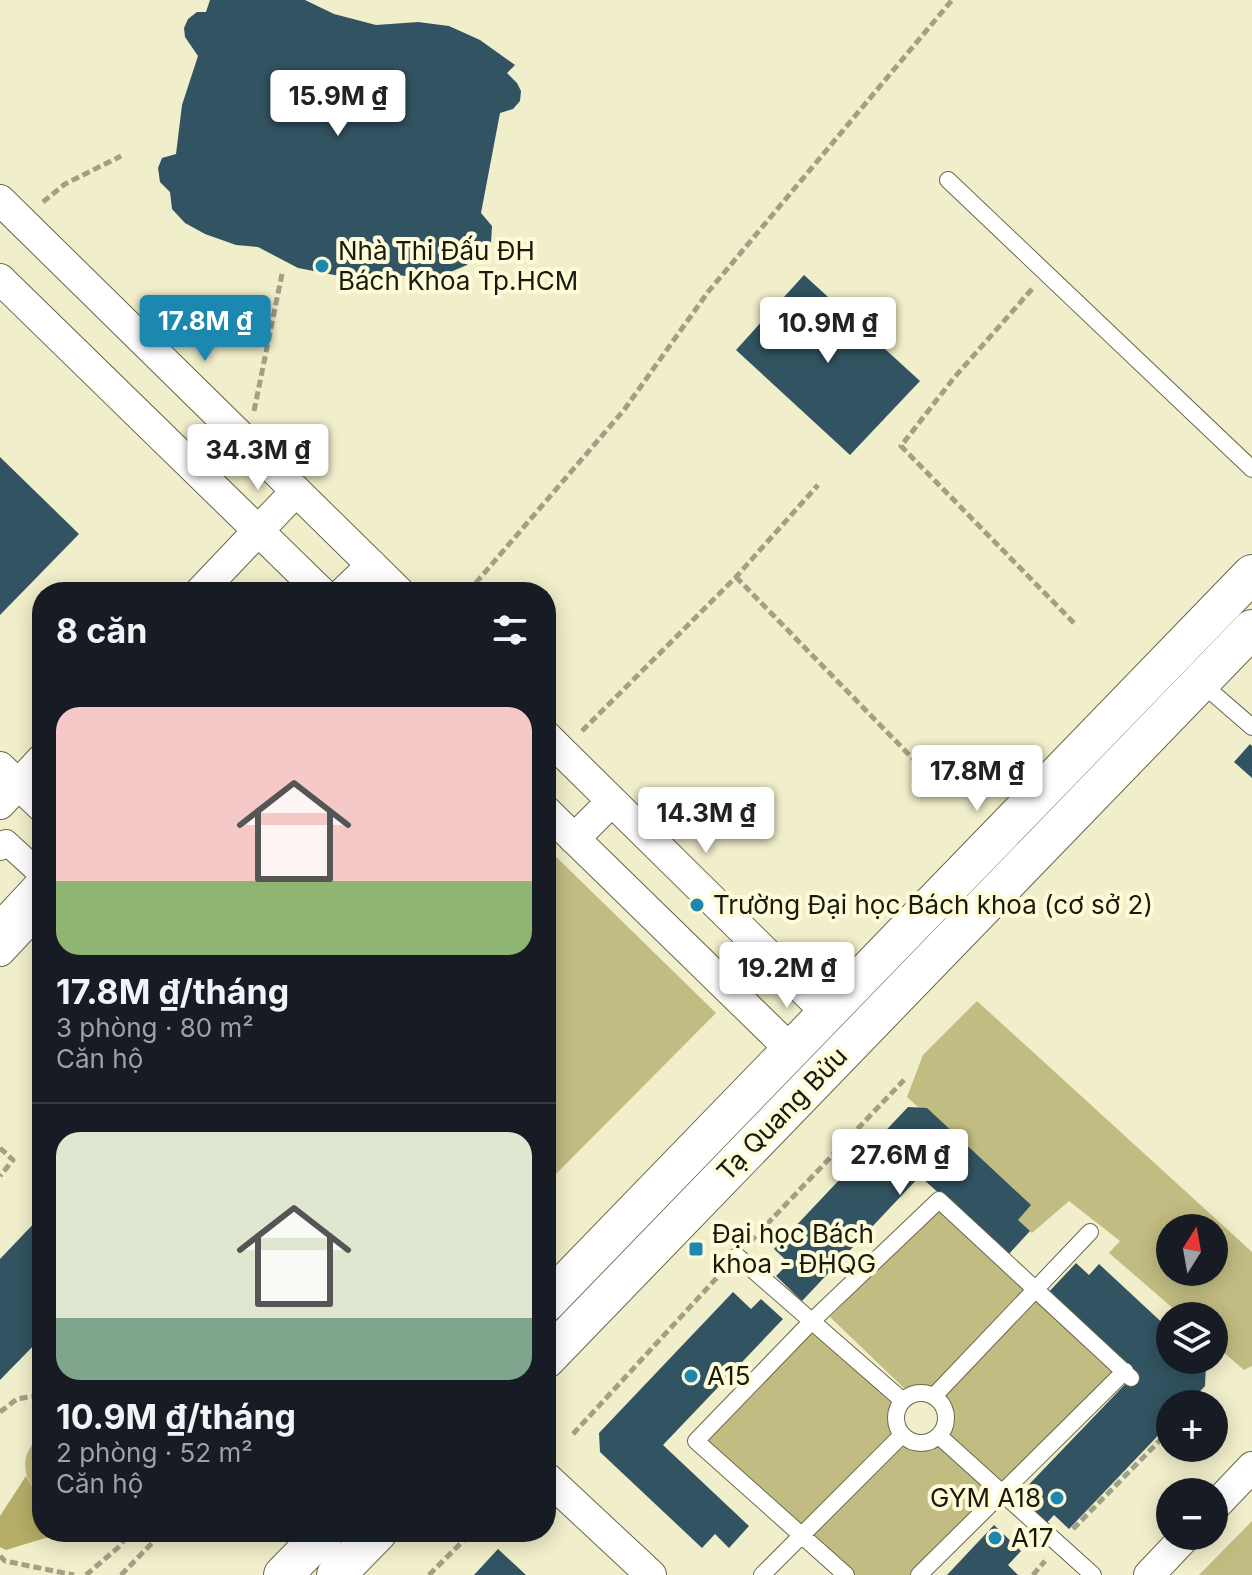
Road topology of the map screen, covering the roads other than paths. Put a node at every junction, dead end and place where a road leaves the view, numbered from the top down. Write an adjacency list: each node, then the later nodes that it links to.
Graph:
1 (948, 180): 4 (lane)
2 (0, 200): 5 (street)
3 (0, 279): 6 (street)
4 (1252, 469)
5 (296, 491): 6 (street); 7 (street)
6 (258, 531): 9 (street); 10 (street)
7 (372, 565): 11 (street); 12 (street)
8 (1252, 574): 14 (street, Tạ Quang Bửu)
9 (210, 582)
10 (311, 582)
11 (354, 582)
12 (389, 582)
13 (1252, 629): 15 (street, Tạ Quang Bửu)
14 (1172, 656): 15 (street); 30 (street, Tạ Quang Bửu)
15 (1200, 682): 16 (lane); 38 (street, Tạ Quang Bửu)
16 (1252, 727)
17 (556, 746): 21 (street)
18 (32, 766): 19 (street)
19 (6, 785): 20 (street)
20 (32, 801)
21 (612, 801): 23 (street); 30 (street)
22 (556, 821): 23 (street)
23 (574, 839): 31 (street)
24 (0, 848): 25 (street)
25 (32, 867)
26 (32, 888): 28 (street)
27 (32, 917): 29 (street)
28 (0, 923)
29 (0, 951)
30 (827, 1013): 31 (street, Tạ Quang Bửu)
31 (791, 1050): 34 (street, Tạ Quang Bửu)
32 (1090, 1232): 35 (lane)
33 (737, 1256): 37 (lane)
34 (556, 1289)
35 (1035, 1289): 37 (lane); 40 (lane); 46 (lane)
36 (556, 1303): 38 (street)
37 (812, 1321): 41 (lane); 48 (lane)
38 (582, 1322): 39 (street, Tạ Quang Bửu)
39 (556, 1349)
40 (934, 1396): 41 (lane); 43 (lane)
41 (902, 1400): 42 (lane)
42 (902, 1435): 43 (lane); 48 (lane)
43 (939, 1436): 46 (lane)
44 (1252, 1467): 47 (street)
45 (556, 1486): 54 (street)
46 (1002, 1492): 57 (lane); 58 (lane)
47 (1228, 1492)
48 (800, 1535): 55 (lane); 56 (lane)
49 (315, 1542): 52 (street)
50 (368, 1542): 53 (street)
51 (1173, 1550): 59 (street)
52 (283, 1575)
53 (336, 1575)
54 (651, 1575)
55 (762, 1575)
56 (846, 1575)
57 (919, 1575)
58 (1093, 1575)
59 (1149, 1575)

